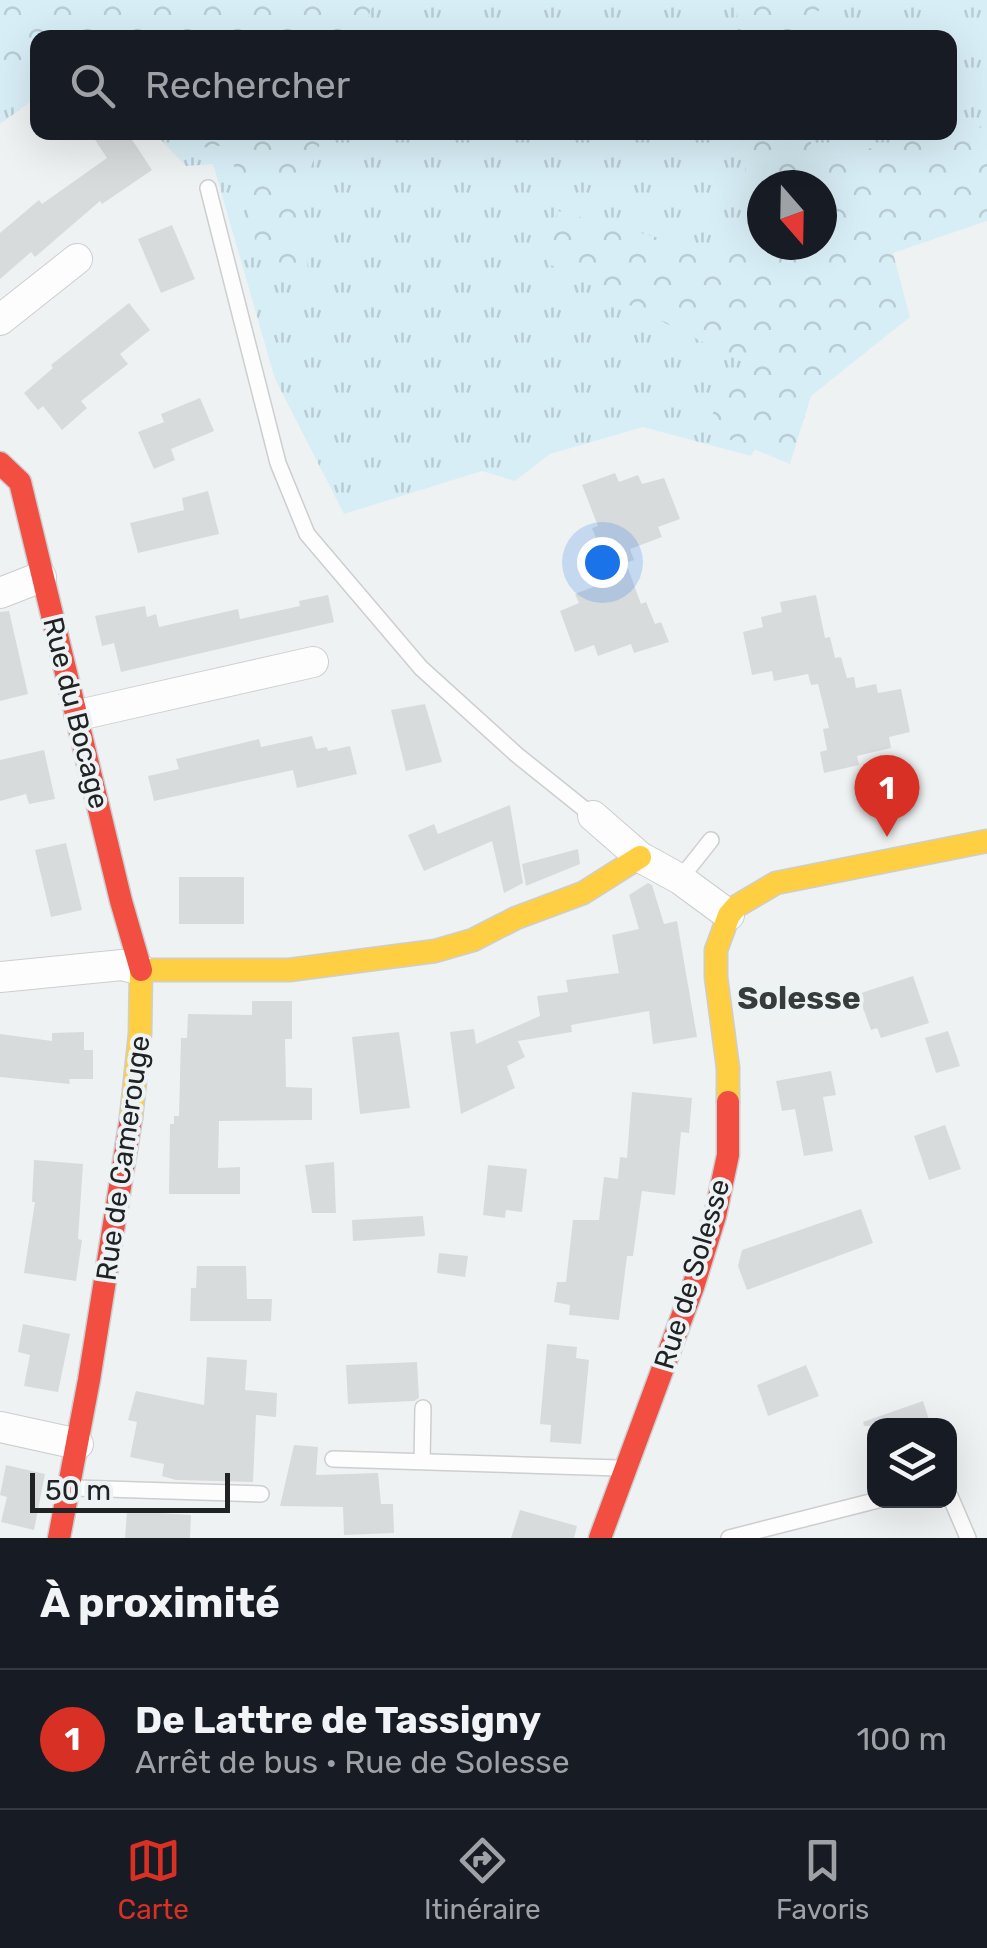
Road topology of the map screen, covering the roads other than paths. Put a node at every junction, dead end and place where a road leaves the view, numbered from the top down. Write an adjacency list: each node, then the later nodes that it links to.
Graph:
1 (208, 188): 9 (lane)
2 (77, 258): 3 (street)
3 (0, 320)
4 (0, 463): 5 (street, Rue du Bocage)
5 (42, 577): 6 (street); 8 (street, Rue du Bocage)
6 (0, 593)
7 (313, 662): 8 (street)
8 (79, 715): 15 (street, Rue du Bocage)
9 (593, 816): 12 (street)
10 (711, 840): 13 (lane)
11 (987, 841): 14 (street)
12 (640, 857): 13 (street); 15 (street)
13 (680, 879): 14 (street)
14 (729, 915): 22 (street, Rue de Solesse)
15 (141, 970): 16 (street); 19 (street, Rue de Camerouge)
16 (0, 978)
17 (422, 1408): 21 (lane)
18 (0, 1428): 19 (street)
19 (78, 1444): 23 (street, Rue de Camerouge)
20 (333, 1459): 21 (lane)
21 (422, 1462): 22 (lane)
22 (628, 1468): 28 (street, Rue de Solesse)
23 (69, 1488): 24 (lane); 27 (street, Rue de Camerouge)
24 (260, 1494)
25 (867, 1503): 29 (lane)
26 (955, 1508): 30 (lane)
27 (59, 1538)
28 (600, 1538)
29 (728, 1538)
30 (968, 1538)

